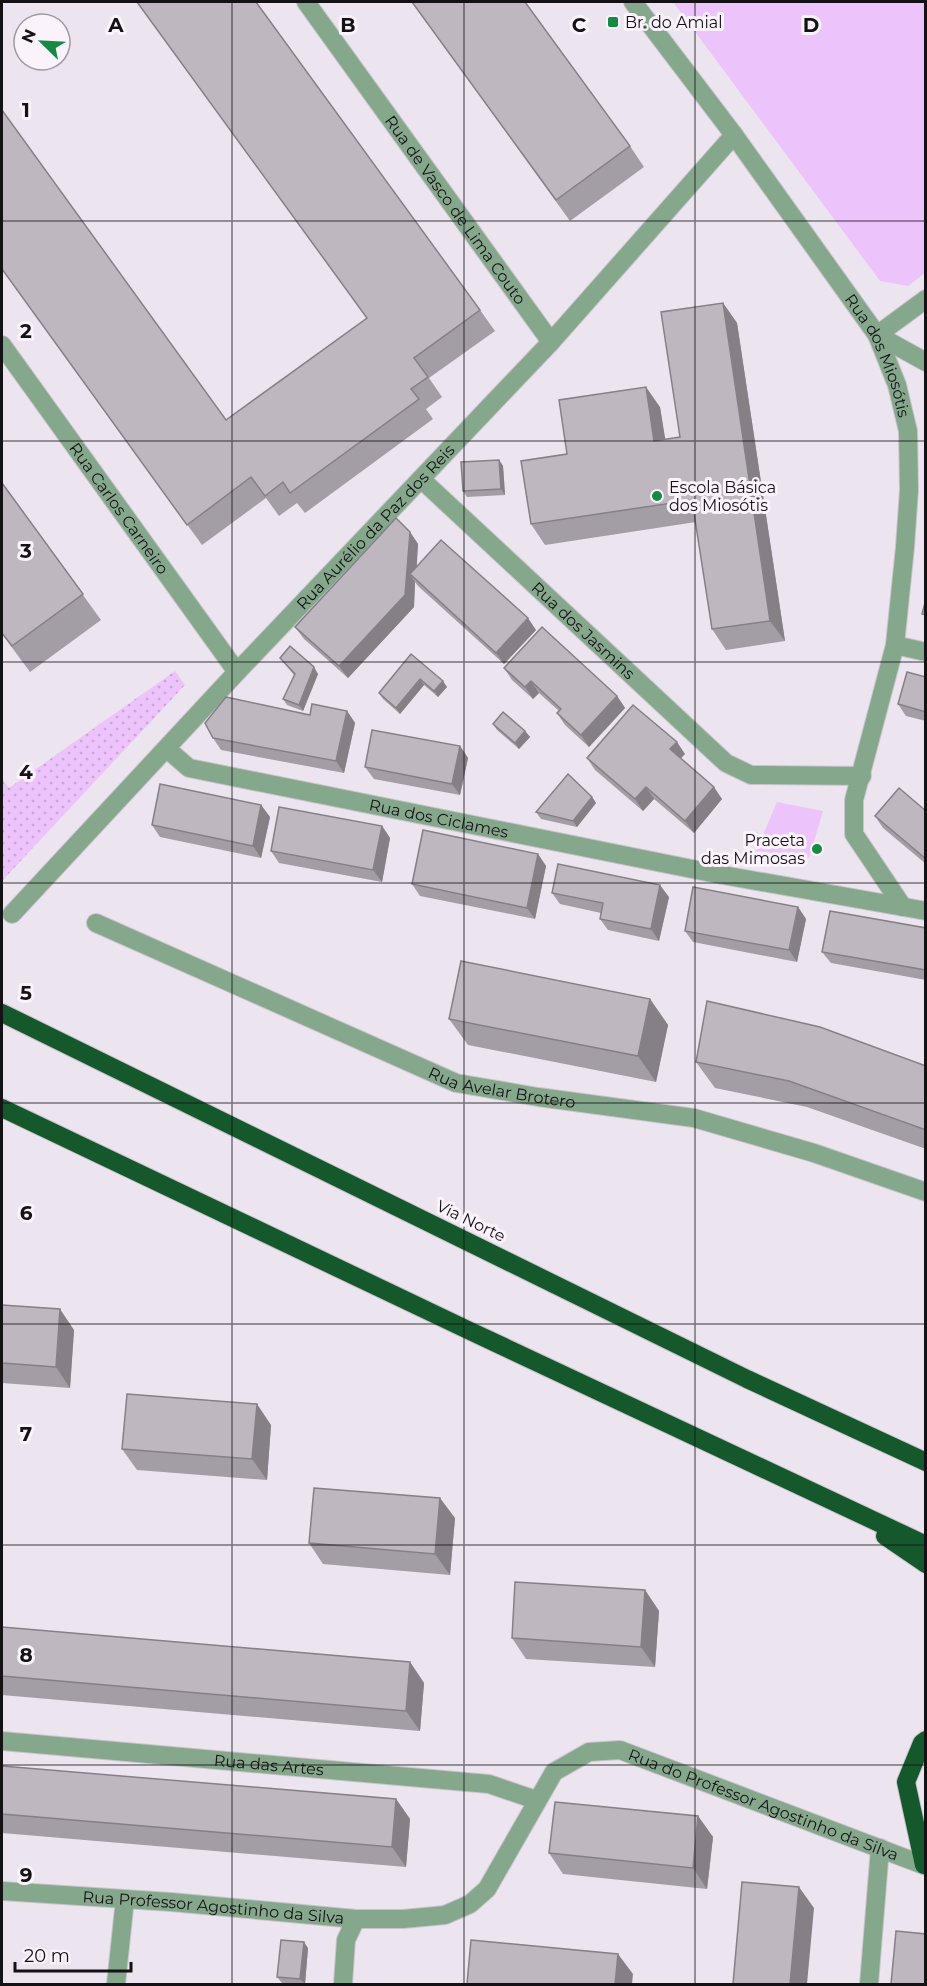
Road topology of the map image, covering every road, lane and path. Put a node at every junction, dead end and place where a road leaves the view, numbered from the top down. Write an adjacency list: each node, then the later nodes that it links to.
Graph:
1 (306, 2): 6 (street, Rua de Vasco de Lima Couto)
2 (633, 2): 3 (street, Rua dos Miosótis)
3 (734, 135): 5 (street, Rua dos Miosótis); 6 (street, Rua Aurélio da Paz dos Reis)
4 (926, 299): 5 (street)
5 (877, 335): 8 (street); 10 (street, Rua dos Miosótis)
6 (551, 342): 9 (street, Rua Aurélio da Paz dos Reis)
7 (2, 345): 12 (street, Rua Carlos Carneiro)
8 (926, 362)
9 (421, 479): 12 (street, Rua Aurélio da Paz dos Reis); 14 (street, Rua dos Jasmins)
10 (895, 645): 11 (street); 14 (street, Rua dos Miosótis)
11 (926, 652)
12 (237, 672): 13 (street, Rua Aurélio da Paz dos Reis)
13 (167, 749): 15 (street, Rua dos Ciclames); 17 (street, Rua Aurélio da Paz dos Reis)
14 (862, 776): 15 (street)
15 (903, 907): 16 (street)
16 (926, 911)
17 (12, 914)
18 (96, 923): 21 (street, Rua Avelar Brotero)
19 (2, 1013): 22 (highway, Via Norte)
20 (2, 1107): 23 (highway)
21 (926, 1192)
22 (926, 1462)
23 (841, 1507): 24 (highway); 25 (highway)
24 (926, 1545)
25 (926, 1564)
26 (926, 1740): 30 (highway)
27 (2, 1741): 28 (street, Rua das Artes)
28 (536, 1800): 29 (street, Rua do Professor Agostinho da Silva); 33 (street, Rua do Professor Agostinho da Silva)
29 (880, 1848): 30 (street, Rua do Professor Agostinho da Silva); 36 (street)
30 (925, 1865)
31 (2, 1891): 32 (street, Rua Professor Agostinho da Silva)
32 (125, 1899): 33 (street, Rua Professor Agostinho da Silva); 34 (street)
33 (356, 1919): 35 (street, Rua Professor Agostinho da Silva)
34 (116, 1984)
35 (343, 1984)
36 (869, 1984)

